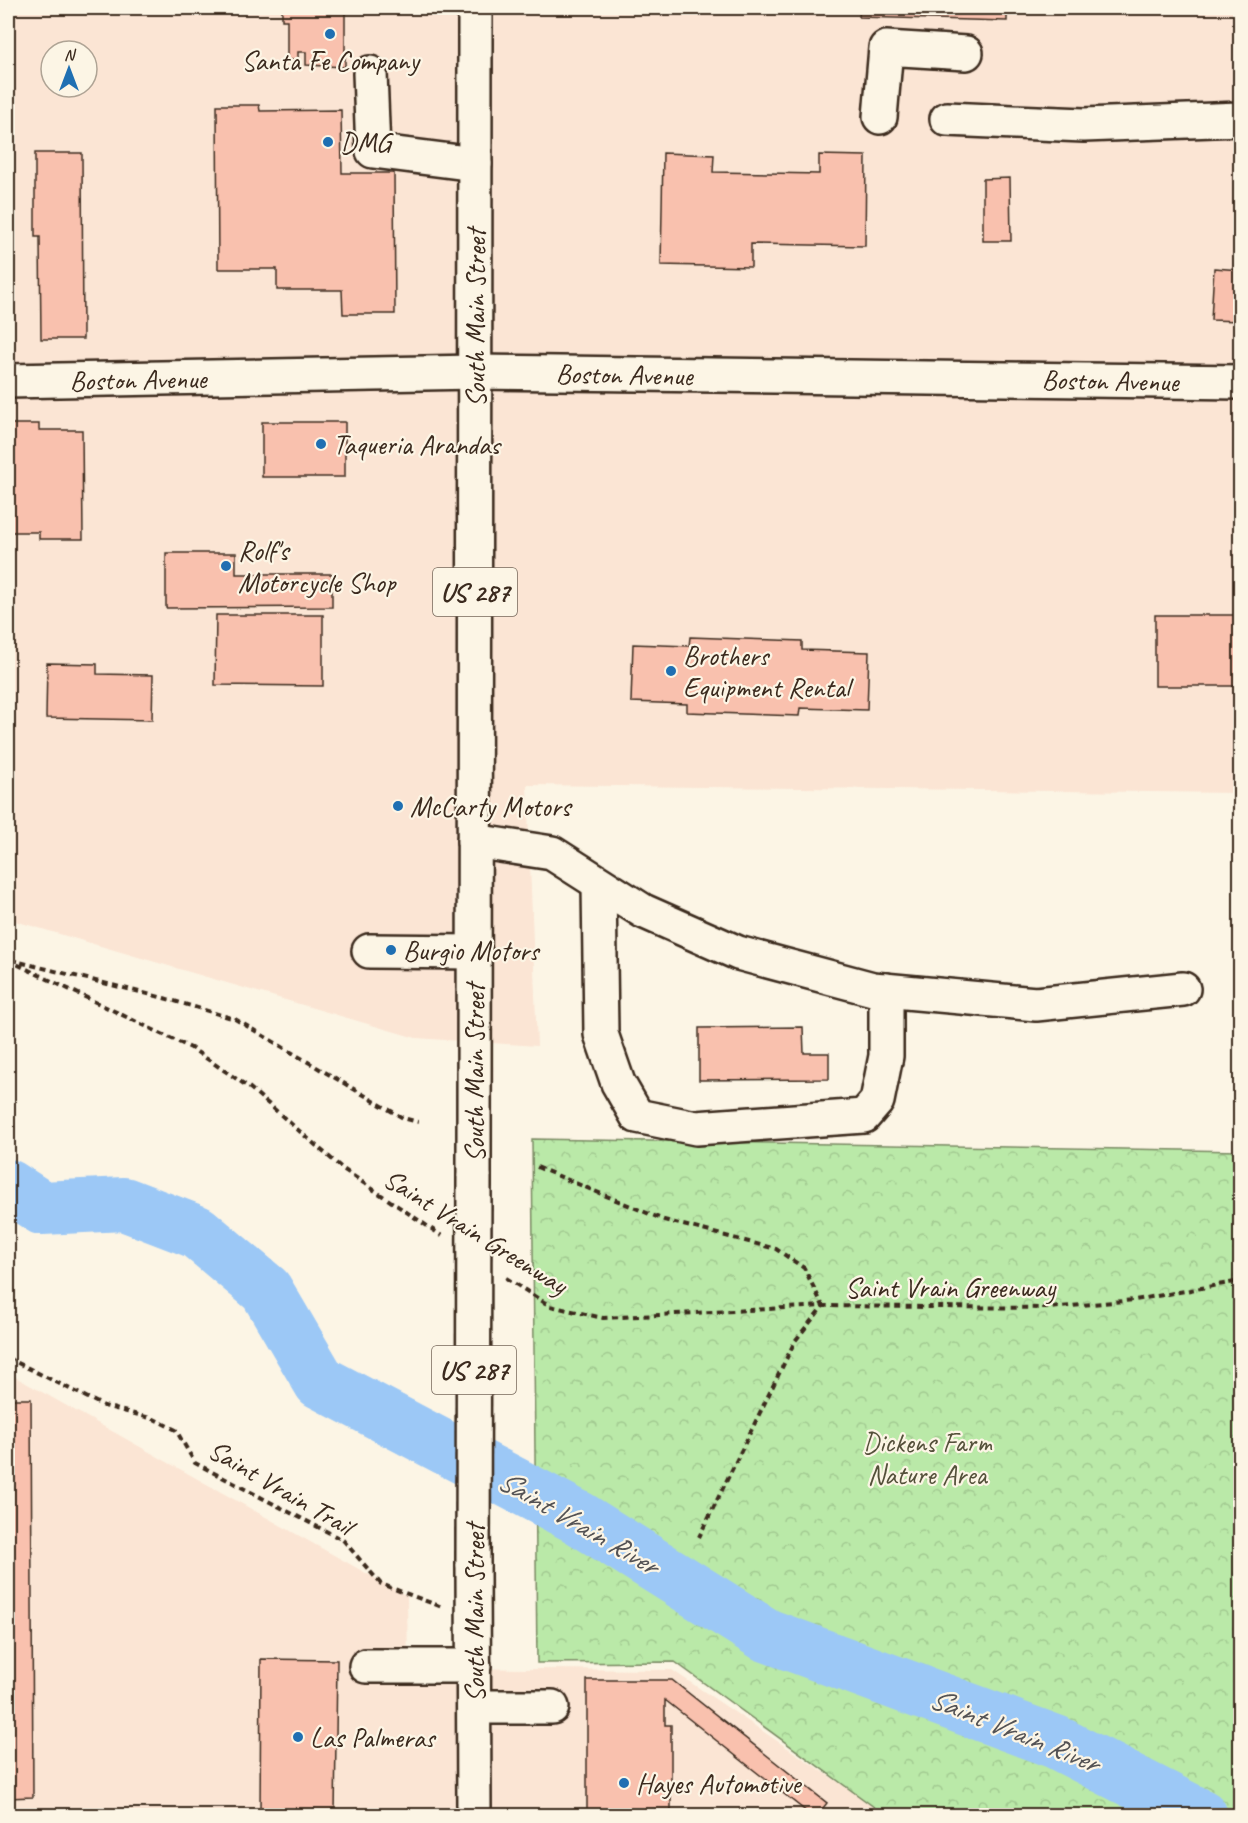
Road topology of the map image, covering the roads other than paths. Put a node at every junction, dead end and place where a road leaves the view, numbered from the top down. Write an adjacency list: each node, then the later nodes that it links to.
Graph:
1 (475, 8): 7 (main road, South Main Street / US 287)
2 (966, 52): 4 (main road)
3 (370, 73): 7 (main road)
4 (880, 117)
5 (947, 119): 6 (main road)
6 (1240, 119)
7 (475, 164): 8 (main road, South Main Street / US 287)
8 (475, 372): 9 (main road, Boston Avenue); 10 (main road, Boston Avenue); 11 (main road, South Main Street / US 287)
9 (8, 381)
10 (1240, 382)
11 (474, 841): 12 (main road); 14 (main road, South Main Street / US 287)
12 (599, 884): 16 (main road); 16 (main road)
13 (369, 951): 14 (main road)
14 (475, 952): 18 (main road, South Main Street / US 287, bridge)
15 (1183, 989): 16 (main road)
16 (886, 990)
17 (366, 1666): 18 (main road)
18 (474, 1666): 19 (main road, South Main Street / US 287)
19 (474, 1707): 20 (main road); 21 (main road, South Main Street / US 287)
20 (552, 1707)
21 (474, 1815)

